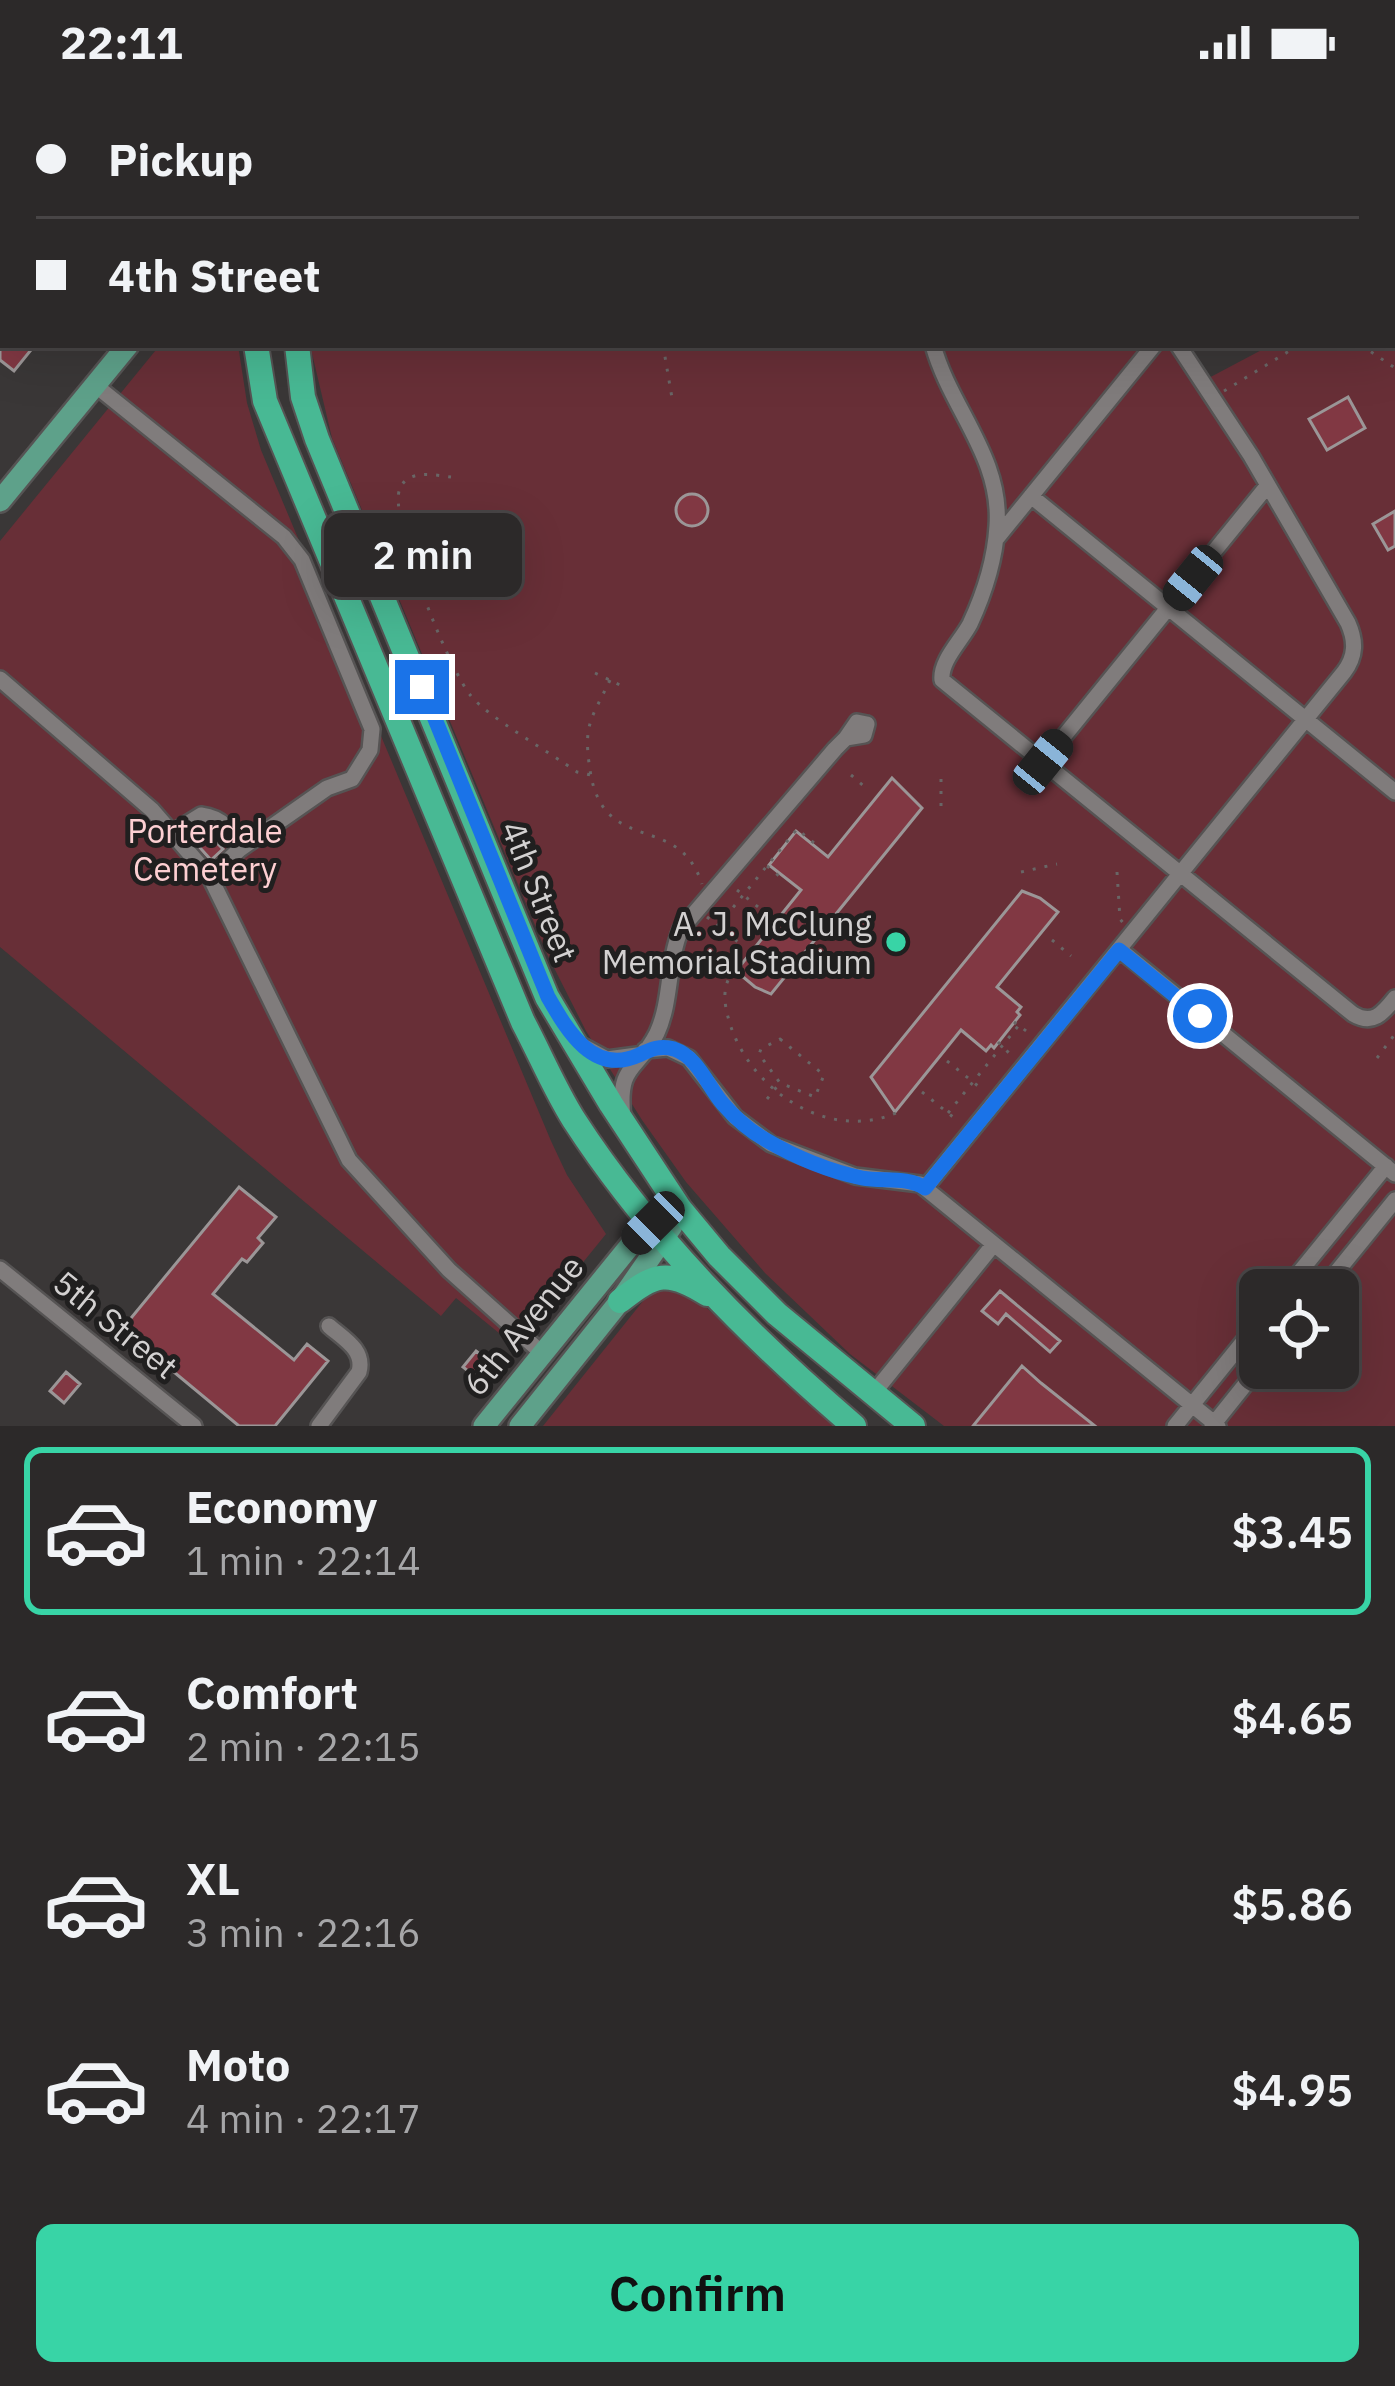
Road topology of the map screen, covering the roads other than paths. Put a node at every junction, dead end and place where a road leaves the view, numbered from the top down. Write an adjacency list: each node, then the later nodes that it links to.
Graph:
1 (126, 348): 7 (main road)
2 (256, 348): 33 (highway, 4th Street)
3 (297, 348): 25 (highway, 4th Street)
4 (934, 348): 11 (street)
5 (1152, 348): 9 (street)
6 (1180, 348): 8 (street)
7 (95, 385): 10 (main road); 19 (street)
8 (1268, 485): 12 (street); 14 (street)
9 (1031, 496): 11 (street); 12 (street)
10 (0, 500)
11 (995, 540): 16 (street)
12 (1168, 608): 14 (street); 16 (street)
13 (0, 679): 18 (street)
14 (1306, 720): 17 (street); 20 (street)
15 (846, 738): 24 (street)
16 (1043, 762): 20 (street)
17 (1395, 792)
18 (172, 833): 19 (street); 21 (street)
19 (240, 849): 21 (street)
20 (1180, 874): 22 (street); 23 (street)
21 (210, 877): 42 (street)
22 (1119, 950): 29 (street); 30 (street)
23 (1395, 998)
24 (664, 1014): 26 (street); 27 (street)
25 (572, 1038): 27 (street); 28 (highway, 4th Street)
26 (681, 1052): 27 (street); 30 (street)
27 (642, 1053): 28 (street)
28 (624, 1122): 32 (highway, 4th Street)
29 (1390, 1170): 36 (street)
30 (925, 1188): 34 (street)
31 (1395, 1200): 37 (street)
32 (680, 1209): 33 (main road, 6th Avenue); 44 (highway, 4th Street)
33 (660, 1231): 38 (main road, 6th Avenue); 39 (highway, 4th Street); 42 (main road, 6th Avenue)
34 (994, 1244): 44 (street); 45 (street)
35 (0, 1269): 48 (street, 5th Street)
36 (1303, 1269)
37 (1339, 1269)
38 (620, 1301): 39 (highway); 51 (main road, 6th Avenue)
39 (723, 1304): 46 (highway, 4th Street)
40 (329, 1326): 49 (street)
41 (1239, 1347): 45 (street)
42 (543, 1354): 50 (main road, 6th Avenue)
43 (1242, 1389): 47 (street)
44 (872, 1395): 52 (highway, 4th Street)
45 (1192, 1405): 47 (street); 53 (street)
46 (852, 1425)
47 (1214, 1425)
48 (194, 1426)
49 (319, 1426)
50 (484, 1426)
51 (520, 1426)
52 (913, 1426)
53 (1175, 1426)

